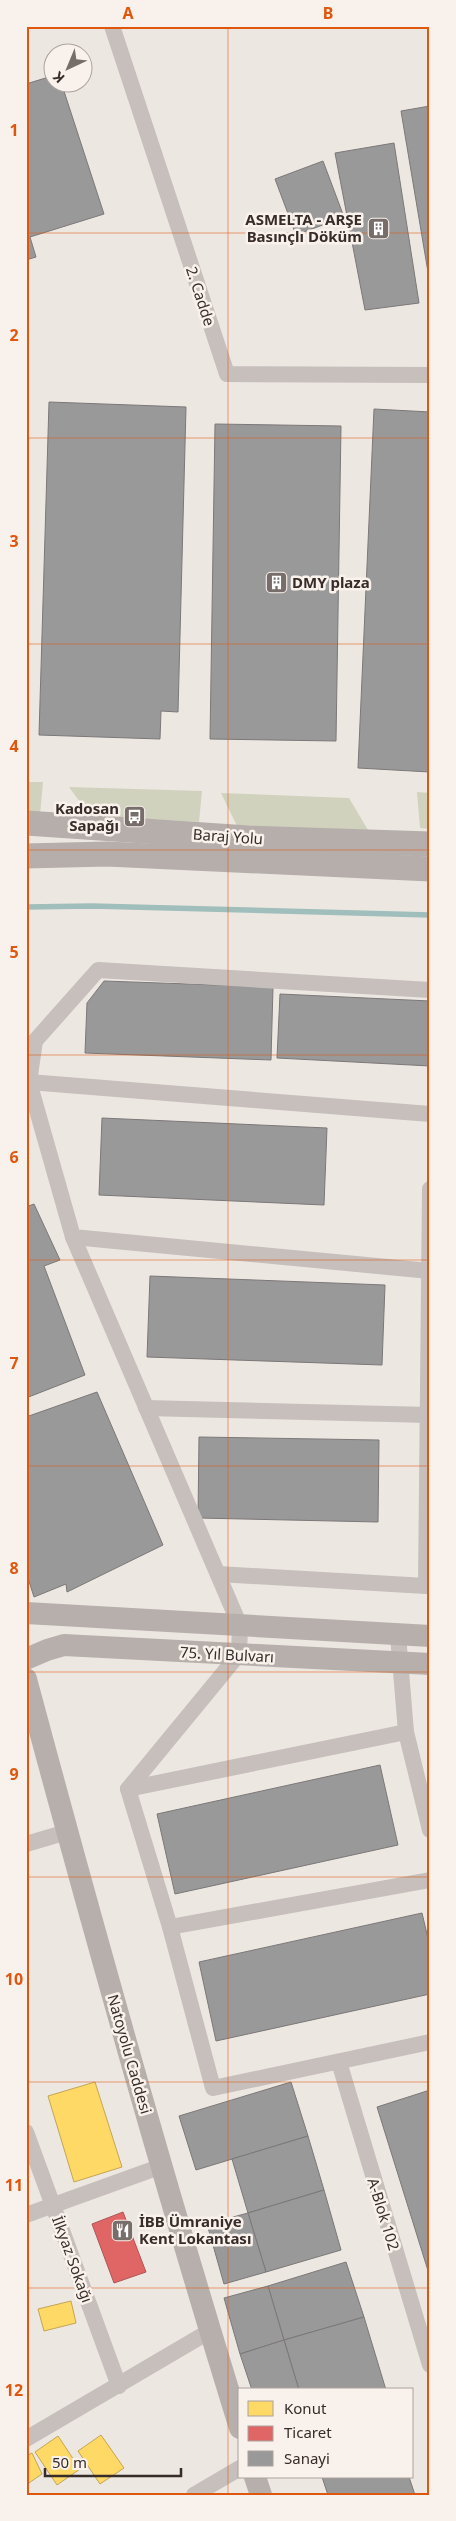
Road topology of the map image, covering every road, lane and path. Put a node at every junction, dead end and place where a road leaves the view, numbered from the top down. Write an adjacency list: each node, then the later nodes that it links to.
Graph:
1 (112, 26): 2 (street, 2. Cadde)
2 (430, 375)
3 (26, 823): 4 (main road, Baraj Yolu)
4 (430, 844)
5 (26, 856): 6 (main road, Baraj Yolu)
6 (430, 869)
7 (430, 990): 8 (street)
8 (29, 1082): 9 (street); 11 (street)
9 (430, 1114)
10 (430, 1190): 12 (street)
11 (73, 1237): 12 (street); 13 (street)
12 (430, 1271): 14 (street)
13 (146, 1408): 14 (street); 15 (street)
14 (428, 1415): 16 (street)
15 (218, 1574): 16 (street); 18 (street)
16 (428, 1586)
17 (26, 1614): 18 (street, 75. Yıl Bulvarı)
18 (240, 1626): 19 (street, 75. Yıl Bulvarı); 21 (street)
19 (398, 1635): 20 (street, 75. Yıl Bulvarı); 23 (street)
20 (430, 1636)
21 (239, 1654): 22 (street, 75. Yıl Bulvarı); 23 (street, 75. Yıl Bulvarı); 27 (street)
22 (26, 1659)
23 (399, 1663): 24 (street, 75. Yıl Bulvarı); 26 (street)
24 (430, 1664)
25 (26, 1678): 29 (street, Natoyolu Caddesi)
26 (406, 1732): 27 (street); 28 (street)
27 (128, 1789): 32 (street)
28 (430, 1830)
29 (67, 1832): 30 (street); 36 (street, Natoyolu Caddesi)
30 (26, 1844)
31 (430, 1880): 32 (street)
32 (170, 1927): 34 (street)
33 (430, 2042): 34 (street)
34 (339, 2062): 40 (street, A-Blok 102)
35 (26, 2132): 37 (street, İlkyaz Sokağı)
36 (162, 2166): 37 (street); 39 (street, Natoyolu Caddesi)
37 (53, 2205): 38 (street); 41 (street, İlkyaz Sokağı)
38 (26, 2215)
39 (210, 2331): 41 (street); 42 (street, Natoyolu Caddesi)
40 (430, 2365)
41 (119, 2386): 43 (street)
42 (238, 2422)
43 (26, 2440)
44 (238, 2469): 46 (street)
45 (255, 2478): 47 (street)
46 (194, 2495)
47 (261, 2495)

